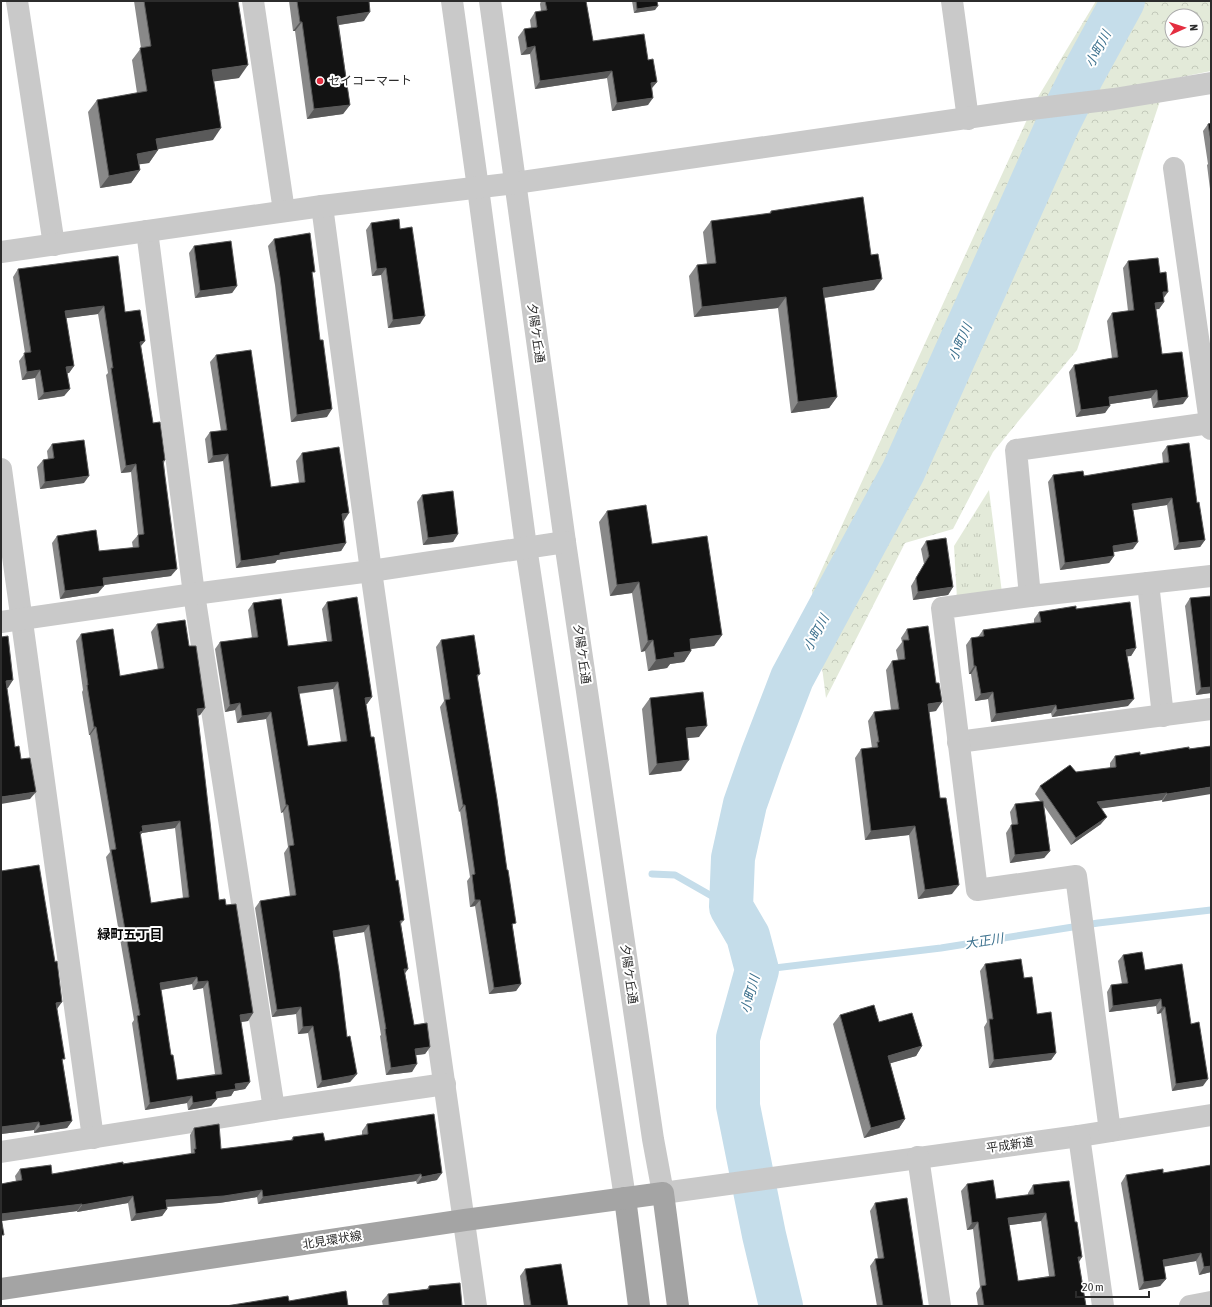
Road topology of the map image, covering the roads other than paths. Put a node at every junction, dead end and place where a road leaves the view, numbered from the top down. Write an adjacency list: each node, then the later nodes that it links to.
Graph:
1 (17, 1): 14 (street)
2 (253, 1): 12 (street)
3 (452, 1): 10 (street)
4 (490, 1): 9 (street, 夕陽ケ丘通)
5 (952, 1): 7 (street)
6 (1211, 83): 7 (street)
7 (968, 119): 9 (street)
8 (1174, 168): 16 (street)
9 (515, 183): 10 (street); 18 (street, 夕陽ケ丘通)
10 (478, 188): 11 (street); 19 (street)
11 (322, 206): 12 (street); 20 (street)
12 (284, 211): 13 (street)
13 (147, 231): 14 (street); 23 (street)
14 (54, 244): 15 (street)
15 (1, 252)
16 (1211, 426): 24 (street)
17 (1, 469): 25 (street)
18 (565, 542): 19 (street); 37 (street, 夕陽ケ丘通)
19 (526, 548): 20 (street); 38 (street)
20 (371, 571): 23 (street); 29 (street)
21 (1211, 576): 22 (street)
22 (1148, 583): 24 (street); 27 (street)
23 (194, 594): 25 (street); 30 (street)
24 (1030, 596): 28 (street)
25 (11, 621): 34 (street)
26 (1211, 709): 27 (street)
27 (1163, 716): 28 (street)
28 (958, 742): 32 (street)
29 (446, 1084): 30 (street); 39 (street)
30 (274, 1109): 34 (street)
31 (1211, 1115): 32 (street, 平成新道)
32 (1110, 1131): 33 (street, 平成新道)
33 (1079, 1136): 36 (street, 平成新道); 46 (street)
34 (93, 1138): 35 (street)
35 (1, 1152)
36 (918, 1157): 37 (street, 平成新道); 45 (street)
37 (663, 1193): 38 (main road, 北見環状線); 44 (main road, 夕陽ケ丘通)
38 (624, 1198): 39 (main road, 北見環状線); 43 (main road)
39 (465, 1220): 40 (main road, 北見環状線); 42 (street)
40 (1, 1289)
41 (1211, 1302): 47 (street)
42 (476, 1306)
43 (639, 1306)
44 (678, 1306)
45 (940, 1306)
46 (1103, 1306)
47 (1190, 1306)

